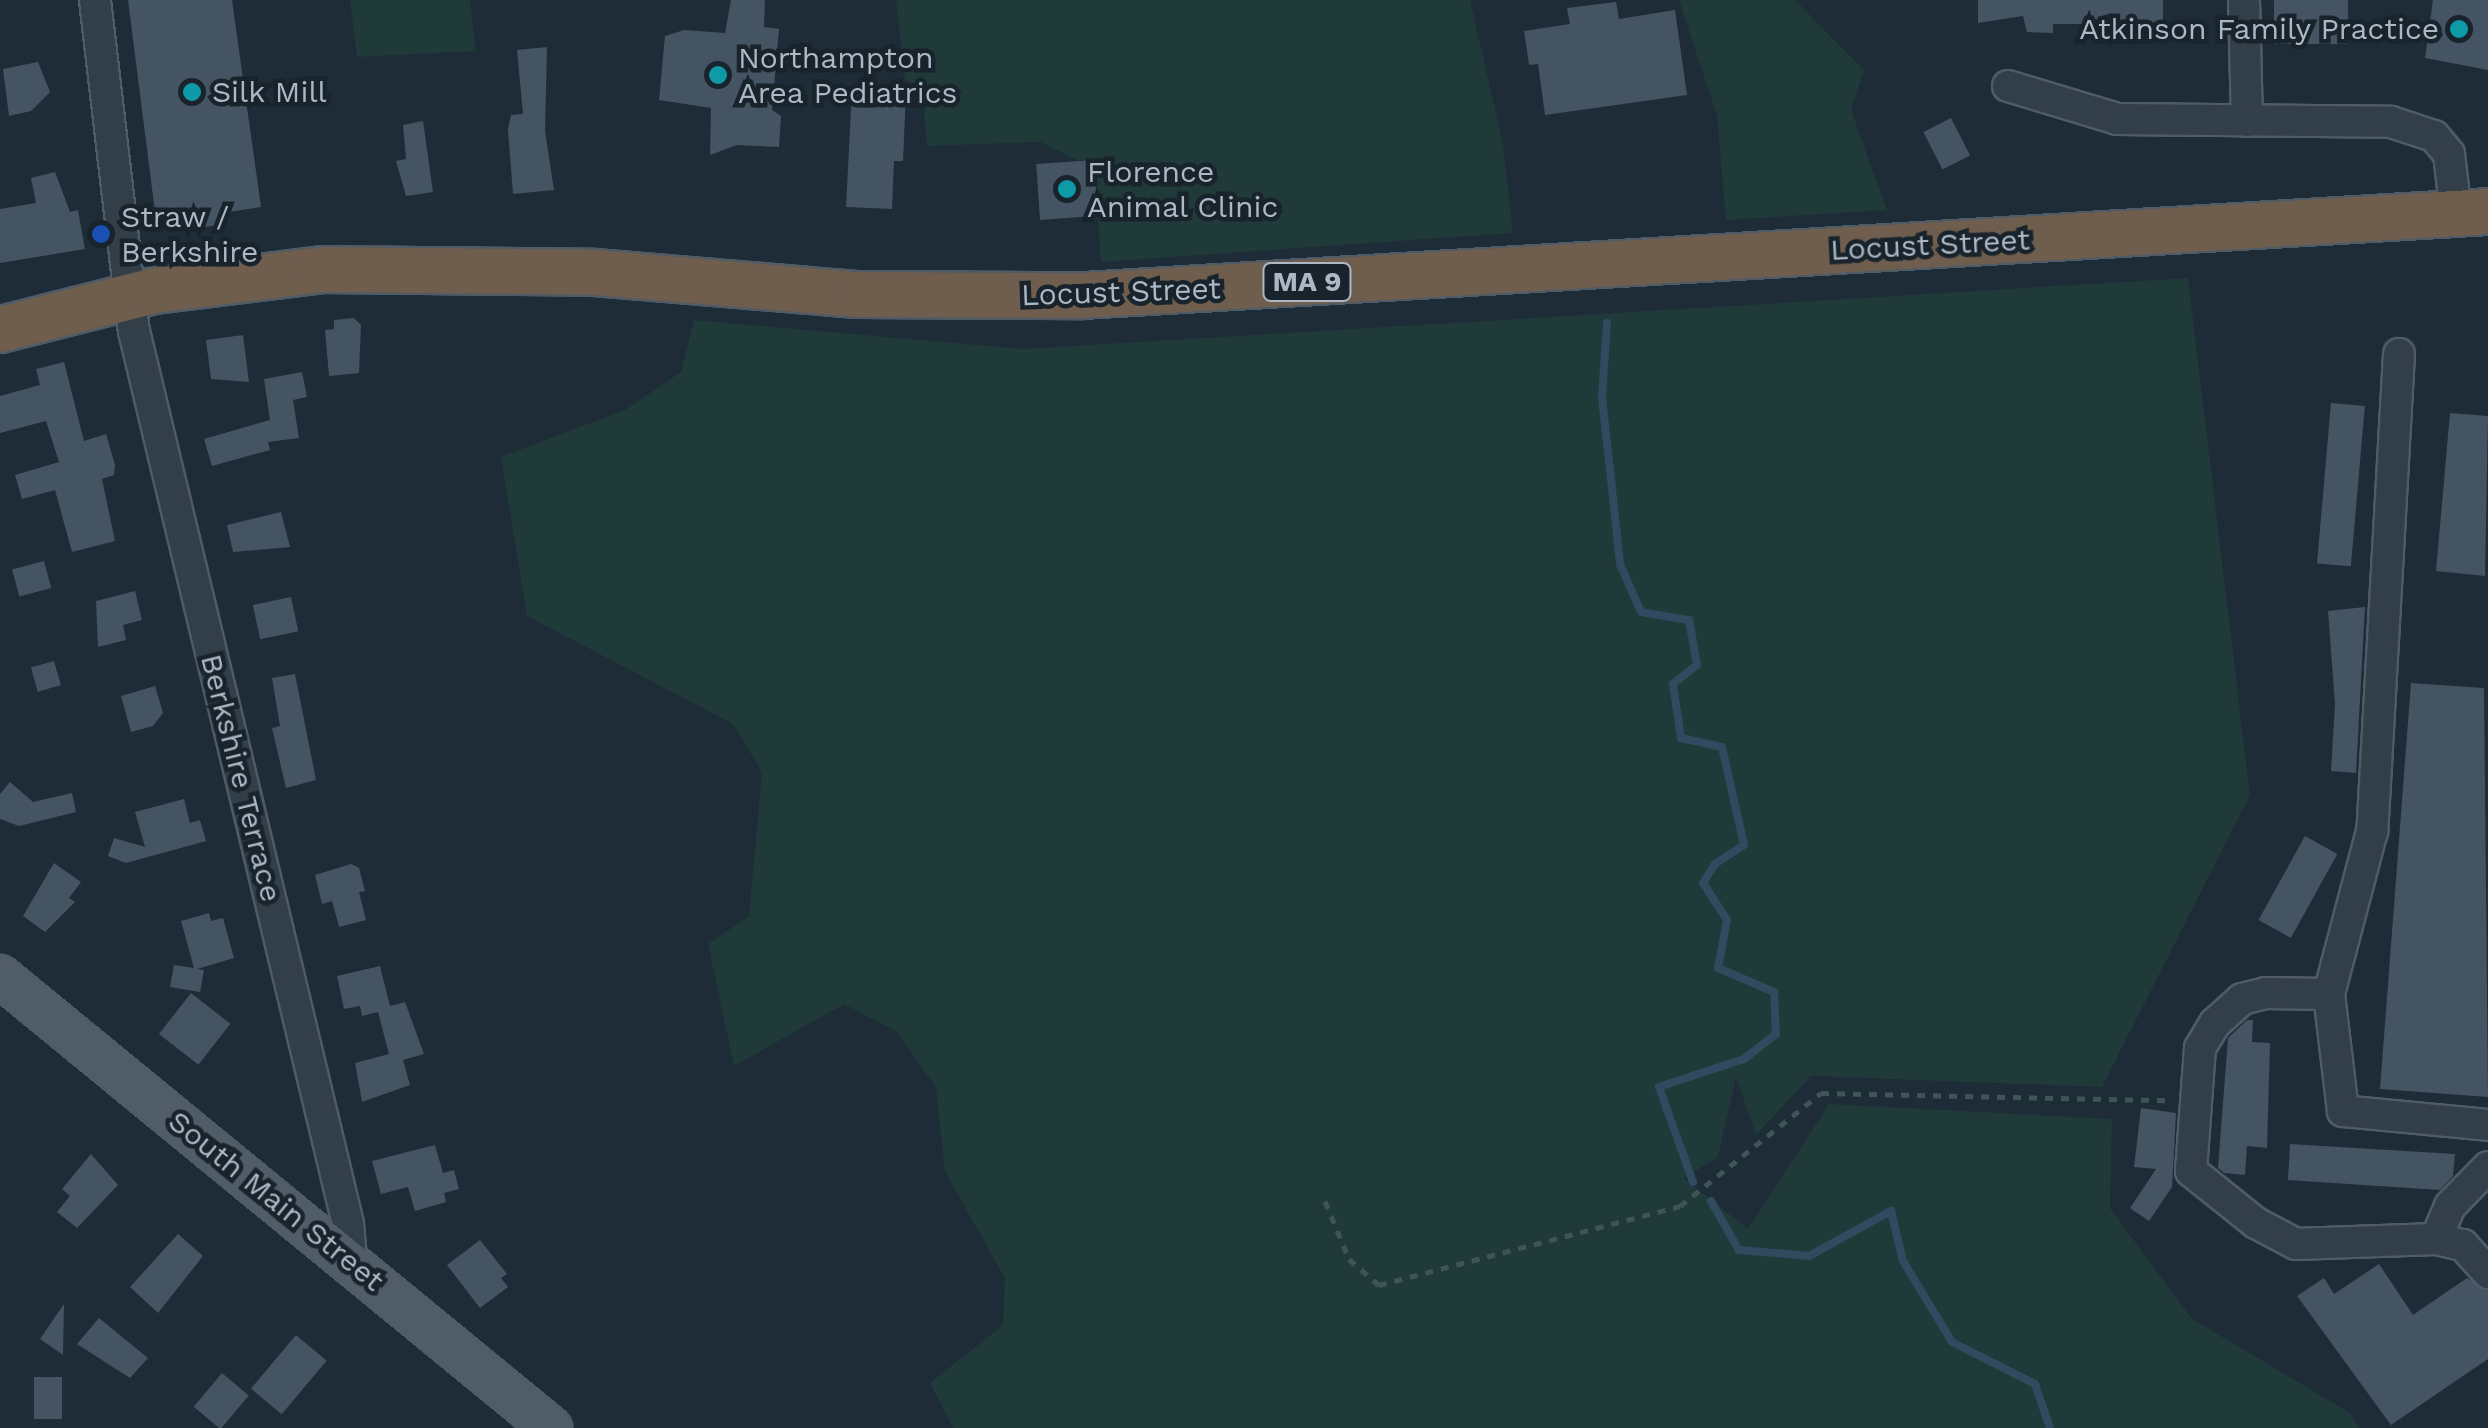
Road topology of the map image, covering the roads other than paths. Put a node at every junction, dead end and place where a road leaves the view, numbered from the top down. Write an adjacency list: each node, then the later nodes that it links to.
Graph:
1 (94, 0): 6 (street, Berkshire Terrace)
2 (2244, 0): 4 (street)
3 (2008, 86): 4 (street)
4 (2247, 121): 5 (street)
5 (2472, 213): 6 (highway, Locust Street / MA 9)
6 (128, 297): 7 (highway, Locust Street / MA 9); 14 (street, Berkshire Terrace)
7 (0, 329)
8 (2399, 354): 10 (street)
9 (0, 976): 14 (main road, South Main Street)
10 (2330, 994): 11 (street); 13 (street)
11 (2488, 1125)
12 (2488, 1168): 13 (street)
13 (2436, 1239): 15 (street)
14 (351, 1260): 16 (main road, South Main Street)
15 (2488, 1273)
16 (552, 1428)

